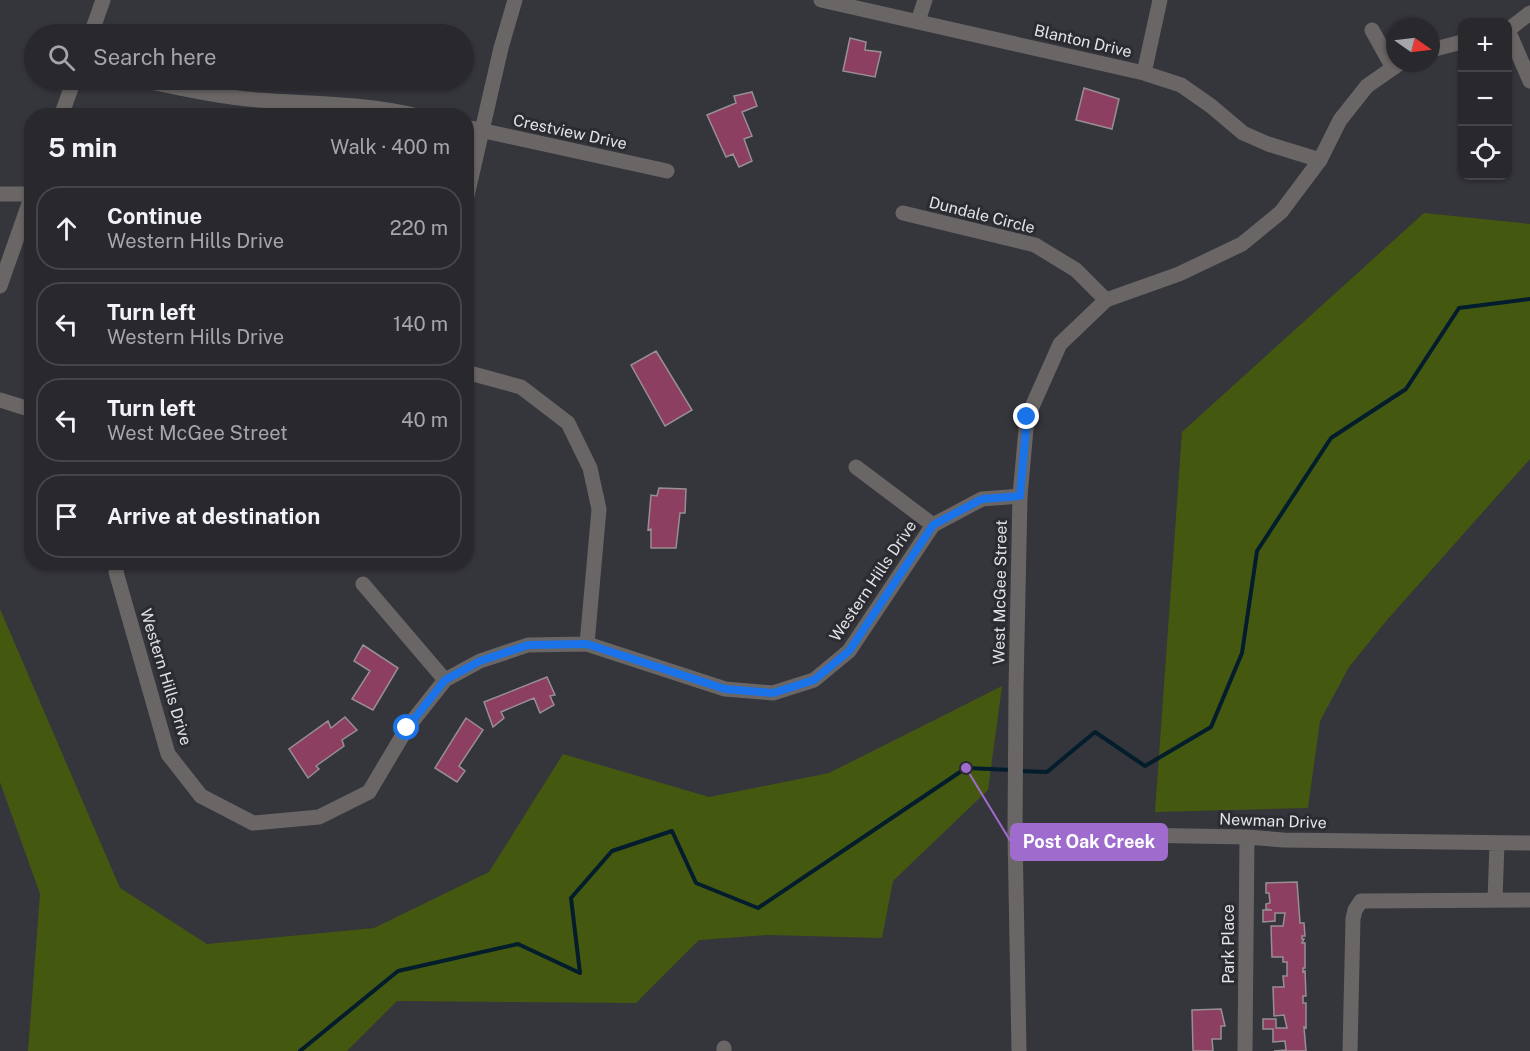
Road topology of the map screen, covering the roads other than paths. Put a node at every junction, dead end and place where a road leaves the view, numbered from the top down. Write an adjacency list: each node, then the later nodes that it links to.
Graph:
1 (103, 0): 8 (street)
2 (515, 0): 23 (street)
3 (821, 0): 7 (street, Blanton Drive)
4 (925, 0): 7 (street)
5 (1160, 0): 16 (street)
6 (1530, 13): 9 (street)
7 (918, 21): 16 (street, Blanton Drive)
8 (95, 24)
9 (1512, 27)
10 (1372, 30): 14 (street)
11 (1512, 39): 17 (street)
12 (1458, 43): 13 (street)
13 (1440, 48)
14 (1386, 50)
15 (1387, 72): 24 (street, West McGee Street)
16 (1144, 73): 24 (street, Blanton Drive)
17 (1530, 81)
18 (70, 90): 20 (street)
19 (192, 90): 21 (street)
20 (64, 108)
21 (368, 108)
22 (474, 129): 23 (street, Crestview Drive)
23 (482, 131): 25 (street); 26 (street, Crestview Drive)
24 (1320, 160): 32 (street, West McGee Street)
25 (474, 166)
26 (667, 171)
27 (0, 194): 28 (street)
28 (24, 195)
29 (903, 213): 32 (street, Dundale Circle)
30 (24, 218): 31 (street)
31 (0, 286)
32 (1106, 300): 37 (street, West McGee Street)
33 (474, 374): 41 (street)
34 (0, 400): 35 (street)
35 (24, 408)
36 (856, 467): 38 (street)
37 (1020, 496): 38 (street, Western Hills Drive); 43 (street, West McGee Street)
38 (933, 525): 41 (street, Western Hills Drive)
39 (116, 570): 42 (street, Western Hills Drive)
40 (363, 584): 42 (street)
41 (587, 644): 42 (street, Western Hills Drive)
42 (445, 680)
43 (1015, 833): 44 (street, Newman Drive); 49 (street, West McGee Street)
44 (1246, 837): 45 (street, Newman Drive); 50 (street, Park Place)
45 (1497, 843): 46 (street, Newman Drive); 47 (street)
46 (1530, 843)
47 (1495, 900): 48 (street); 51 (street)
48 (1530, 900)
49 (1019, 1051)
50 (1245, 1051)
51 (1350, 1051)

